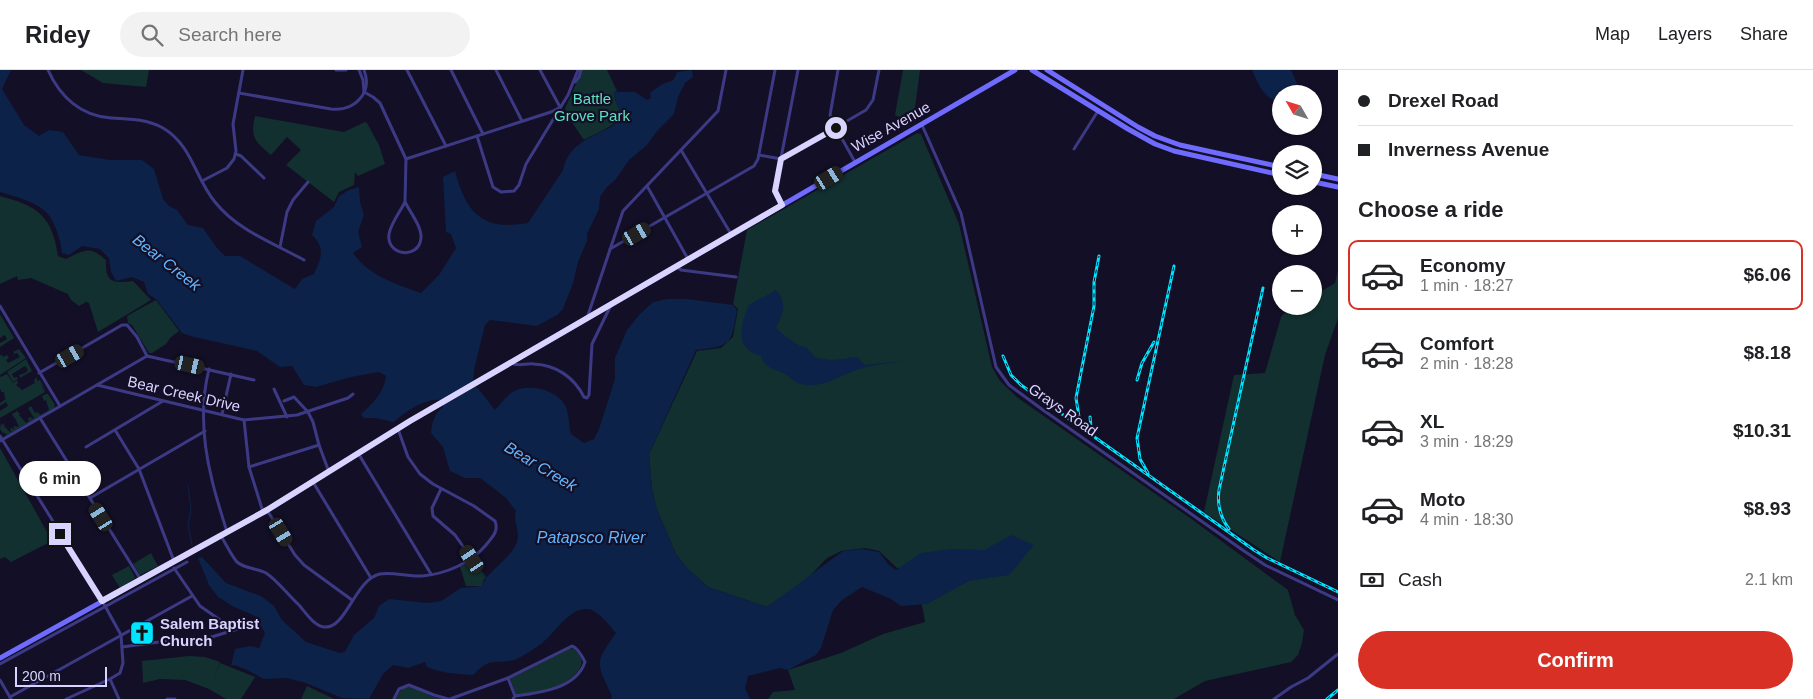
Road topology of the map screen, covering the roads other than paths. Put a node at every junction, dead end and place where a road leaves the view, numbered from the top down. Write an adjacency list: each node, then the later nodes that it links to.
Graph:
1 (48, 70): 50 (street)
2 (243, 70): 21 (street)
3 (336, 70): 4 (street)
4 (346, 70)
5 (359, 70): 20 (street)
6 (364, 70): 20 (street)
7 (407, 70): 34 (street)
8 (451, 70): 30 (street)
9 (496, 70): 25 (street)
10 (540, 70): 22 (street)
11 (579, 70): 22 (street)
12 (726, 70): 36 (street)
13 (775, 70): 38 (street)
14 (798, 70): 41 (street)
15 (838, 70): 27 (street)
16 (879, 70): 27 (street)
17 (1014, 70): 26 (main road, Wise Avenue)
18 (1032, 70): 23 (main road)
19 (1047, 70): 24 (main road)
20 (364, 92): 21 (street); 40 (street)
21 (239, 93): 37 (street)
22 (560, 107): 25 (street); 31 (street)
23 (1098, 111): 24 (main road); 28 (main road); 35 (street)
24 (1113, 112): 29 (main road)
25 (522, 121): 30 (street)
26 (921, 124): 42 (main road, Wise Avenue); 112 (street, Grays Road)
27 (836, 128): 41 (street); 42 (street)
28 (1128, 130): 29 (main road); 33 (main road)
29 (1144, 130): 32 (main road)
30 (483, 134): 31 (street)
31 (477, 136): 34 (street)
32 (1155, 136): 33 (main road); 39 (main road)
33 (1144, 139): 43 (main road)
34 (446, 146): 40 (street)
35 (1074, 149)
36 (681, 150): 54 (street); 56 (street)
37 (236, 154): 48 (street); 50 (street)
38 (758, 155): 41 (street); 56 (street)
39 (1232, 156): 43 (main road); 44 (main road)
40 (406, 159): 57 (street)
41 (781, 159): 58 (street)
42 (855, 162): 58 (main road, Wise Avenue)
43 (1222, 162): 45 (main road)
44 (1272, 165)
45 (1272, 173)
46 (1322, 176): 47 (main road)
47 (1330, 177): 49 (main road); 52 (main road)
48 (264, 178)
49 (1338, 179)
50 (202, 181): 61 (street)
51 (308, 182): 61 (street)
52 (1322, 182)
53 (1322, 183): 55 (main road)
54 (647, 186): 59 (street); 62 (street)
55 (1338, 187)
56 (707, 194): 59 (street); 60 (street)
57 (405, 202): 57 (street)
58 (782, 205): 60 (main road, Wise Avenue)
59 (666, 218): 62 (street); 63 (street)
60 (731, 234): 63 (main road, Wise Avenue)
61 (280, 247): 64 (street)
62 (609, 249): 69 (street)
63 (688, 259): 65 (main road, Wise Avenue)
64 (304, 260)
65 (676, 266): 66 (street); 67 (main road, Wise Avenue)
66 (736, 276)
67 (612, 304): 69 (main road, Wise Avenue); 71 (street)
68 (0, 306): 73 (street)
69 (586, 318): 71 (main road, Wise Avenue)
70 (147, 356): 72 (street); 73 (street); 76 (street)
71 (510, 362): 88 (main road, Wise Avenue)
72 (209, 369): 74 (street); 82 (street)
73 (39, 373): 81 (street)
74 (231, 374): 75 (street); 84 (street)
75 (254, 380)
76 (97, 385): 80 (street, Bear Creek Drive); 81 (street)
77 (274, 389): 85 (street)
78 (353, 394): 83 (street, Bear Creek Drive)
79 (284, 400): 83 (street)
80 (163, 401): 82 (street, Bear Creek Drive); 89 (street)
81 (60, 406): 86 (street)
82 (203, 410): 84 (street, Bear Creek Drive); 90 (street)
83 (308, 412): 85 (street, Bear Creek Drive); 92 (street)
84 (222, 414): 87 (street, Bear Creek Drive)
85 (287, 417): 87 (street, Bear Creek Drive)
86 (40, 418): 91 (street); 100 (street)
87 (244, 420): 95 (street)
88 (398, 428): 94 (main road, Wise Avenue); 99 (street)
89 (115, 430): 93 (street); 96 (street)
90 (205, 431): 96 (street); 102 (street)
91 (1, 439): 113 (street)
92 (318, 445): 95 (street); 97 (street)
93 (86, 447)
94 (358, 453): 97 (main road, Wise Avenue); 107 (street)
95 (249, 467): 101 (street)
96 (139, 470): 100 (street); 106 (street)
97 (329, 472): 98 (main road, Wise Avenue)
98 (313, 482): 101 (main road, Wise Avenue); 108 (street)
99 (441, 489): 104 (street); 104 (street)
100 (90, 498): 109 (street)
101 (265, 511): 102 (main road, Wise Avenue); 111 (street)
102 (227, 532): 103 (main road, Wise Avenue)
103 (221, 536): 106 (main road, Wise Avenue); 111 (street)
104 (472, 559): 107 (street)
105 (187, 562): 106 (street, Wise Avenue)
106 (173, 565): 109 (main road, Wise Avenue); 110 (street); 113 (street, Wise Avenue)
107 (431, 574): 108 (street)
108 (371, 578): 111 (street)
109 (141, 580): 113 (main road, Wise Avenue)
110 (192, 596): 115 (street); 116 (street)
111 (352, 600)
112 (1338, 600)
113 (104, 604): 116 (street); 119 (main road, Wise Avenue); 120 (street, Wise Avenue)
114 (241, 628): 115 (street)
115 (233, 629): 117 (street)
116 (121, 635): 117 (street); 125 (street)
117 (122, 646): 122 (street)
118 (1338, 654): 132 (street)
119 (0, 658)
120 (0, 664)
121 (508, 678): 124 (street); 124 (street); 131 (street)
122 (110, 679): 126 (street); 127 (street)
123 (0, 680): 125 (street)
124 (514, 697)
125 (10, 698)
126 (66, 699)
127 (119, 699)
128 (167, 699): 129 (street)
129 (175, 699)
130 (394, 699): 131 (street)
131 (449, 699)
132 (1274, 699)

